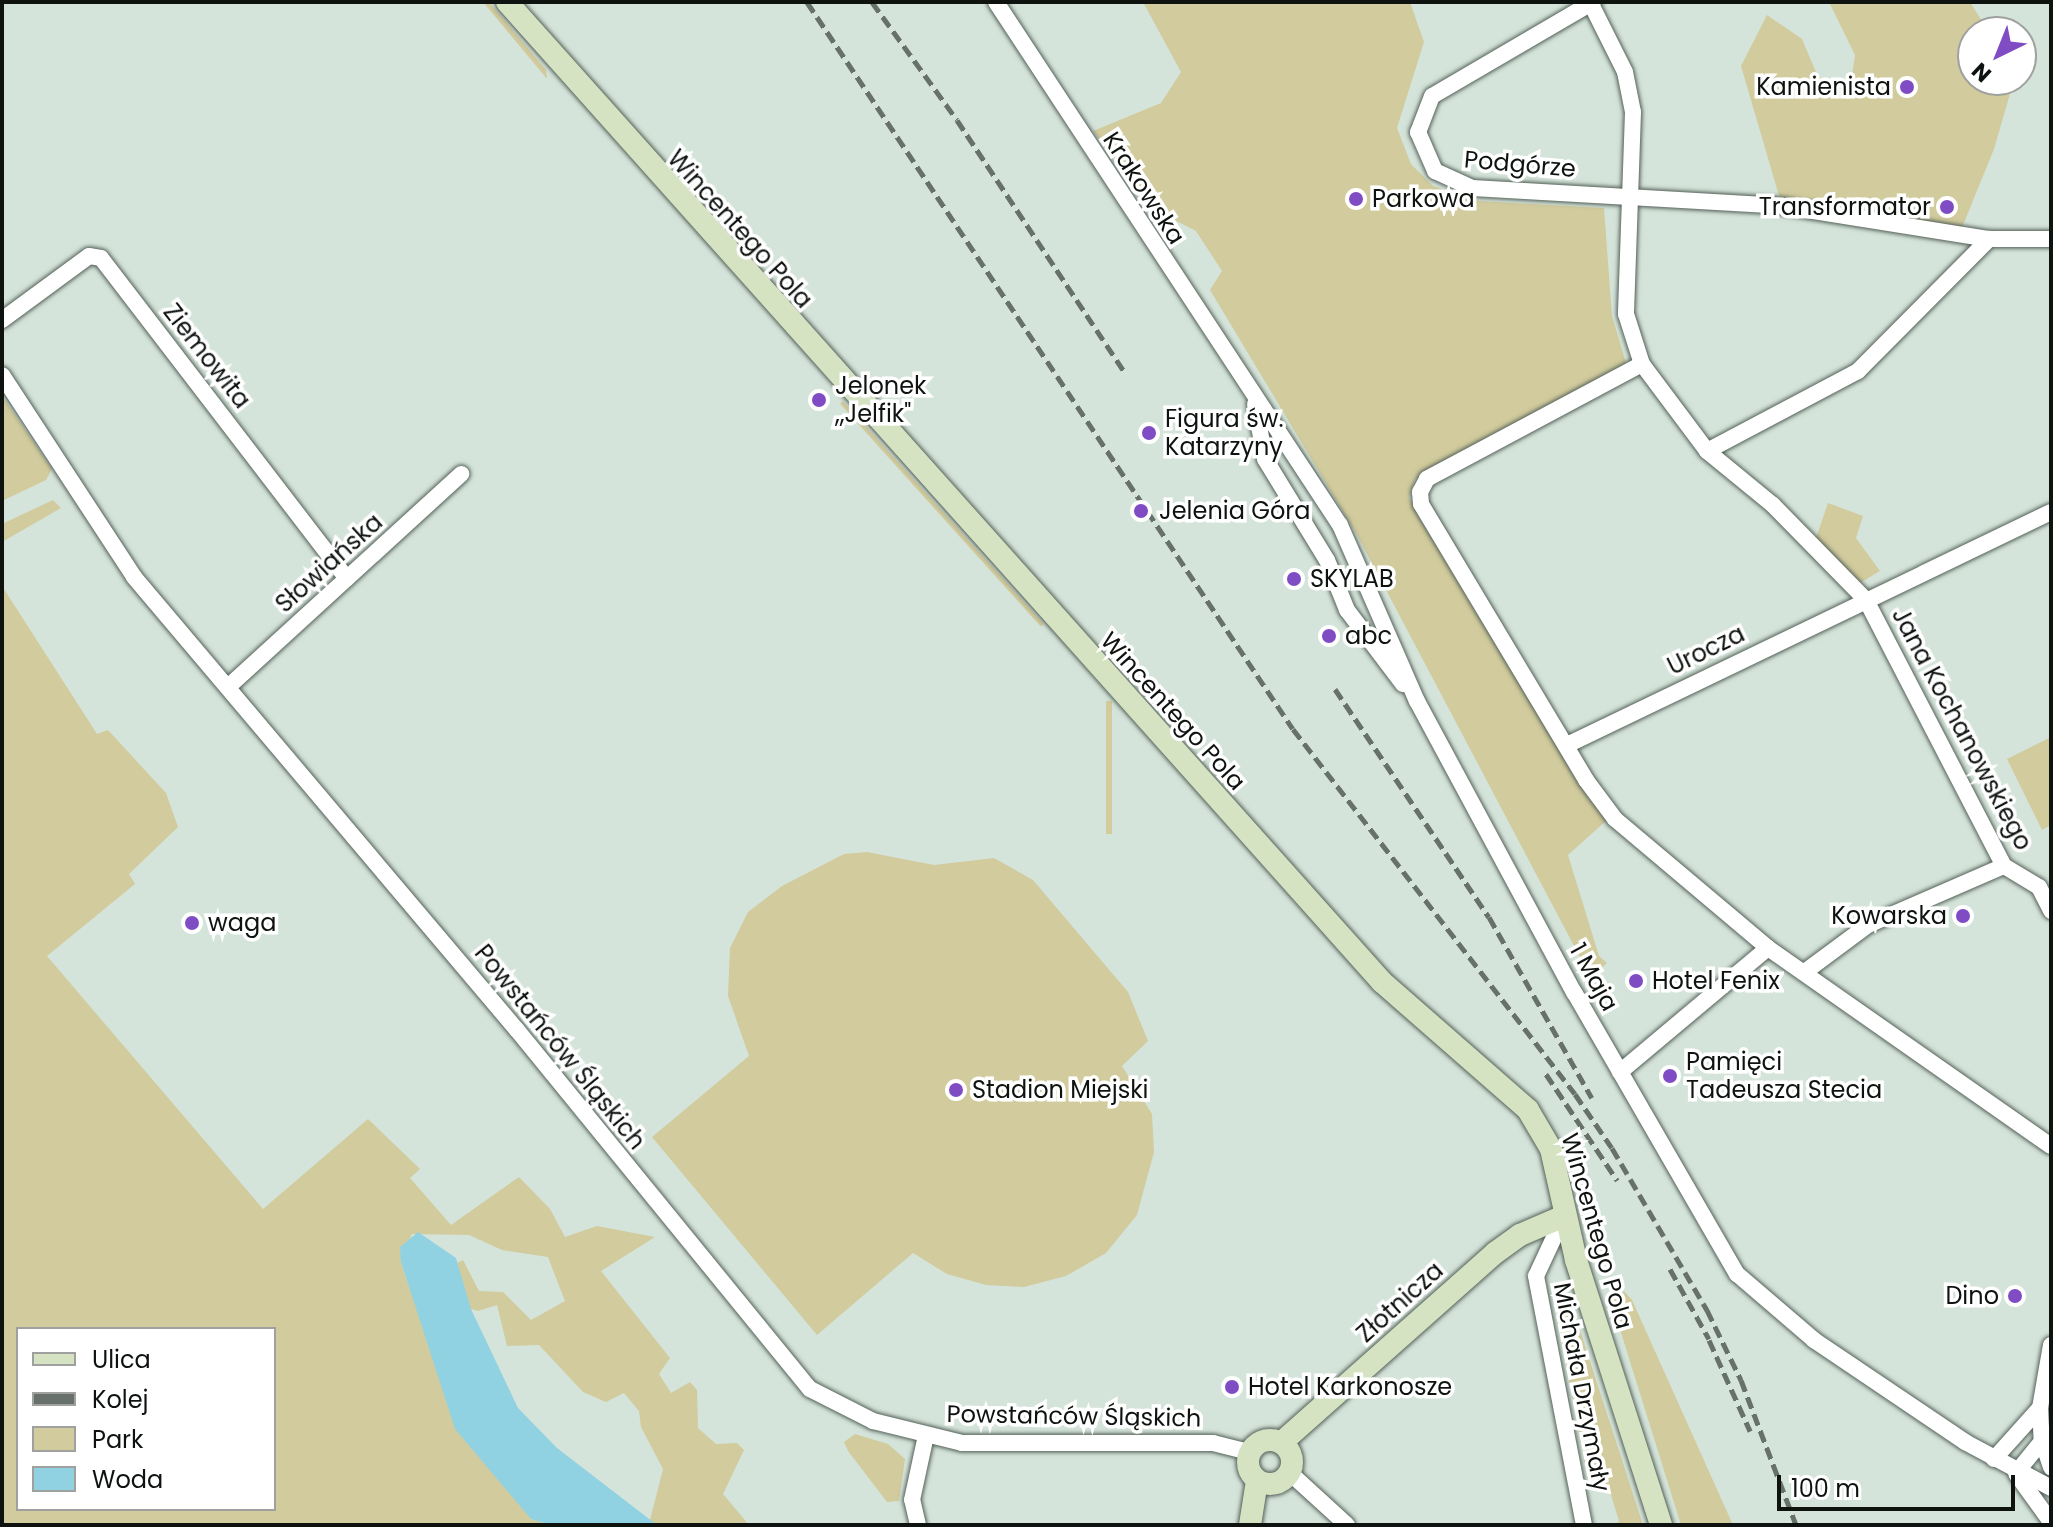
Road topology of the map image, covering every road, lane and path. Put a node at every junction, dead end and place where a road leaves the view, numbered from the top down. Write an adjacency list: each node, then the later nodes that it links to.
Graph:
1 (507, 2): 26 (street, Wincentego Pola)
2 (996, 2): 10 (street, Krakowska)
3 (1591, 2): 4 (street, Podgórze); 4 (street, Podgórze)
4 (1633, 198): 5 (street, Podgórze); 8 (street, Podgórze)
5 (1989, 239): 6 (street, Podgórze); 11 (street)
6 (2051, 239)
7 (2, 320): 14 (street, Ziemowita)
8 (1642, 364): 11 (street); 18 (street)
9 (2, 375): 16 (street, Powstańców Śląskich)
10 (1254, 399): 17 (street, 1 Maja); 17 (street)
11 (1707, 451): 15 (street)
12 (461, 474): 14 (street, Słowiańska)
13 (2051, 512): 15 (street, Urocza)
14 (347, 579): 16 (street, Słowiańska)
15 (1866, 600): 18 (street, Urocza); 19 (street, Jana Kochanowskiego)
16 (228, 687): 29 (street, Powstańców Śląskich)
17 (1417, 701): 24 (street, 1 Maja)
18 (1567, 745): 22 (street)
19 (2004, 866): 20 (street, Jana Kochanowskiego); 23 (street)
20 (2045, 884): 21 (street, Jana Kochanowskiego)
21 (2051, 911)
22 (1768, 948): 23 (street); 24 (street)
23 (1806, 971): 25 (street)
24 (1620, 1072): 33 (street, 1 Maja)
25 (2051, 1146)
26 (1564, 1216): 31 (street, Złotnicza); 43 (street, Michała Drzymały); 44 (street, Wincentego Pola)
27 (2051, 1345): 28 (street)
28 (2040, 1408): 30 (street); 33 (street)
29 (926, 1435): 32 (street, Powstańców Śląskich); 40 (street)
30 (2042, 1441): 34 (street); 36 (street)
31 (1281, 1443): 32 (street); 35 (street)
32 (1250, 1452): 37 (street)
33 (1994, 1459): 36 (street, 1 Maja)
34 (2051, 1467)
35 (1290, 1473): 37 (street); 42 (street)
36 (2016, 1473): 38 (street, 1 Maja); 39 (street, 1 Maja)
37 (1257, 1481): 41 (street)
38 (2051, 1488)
39 (2051, 1522)
40 (918, 1525)
41 (1250, 1525)
42 (1347, 1525)
43 (1584, 1525)
44 (1661, 1525)

